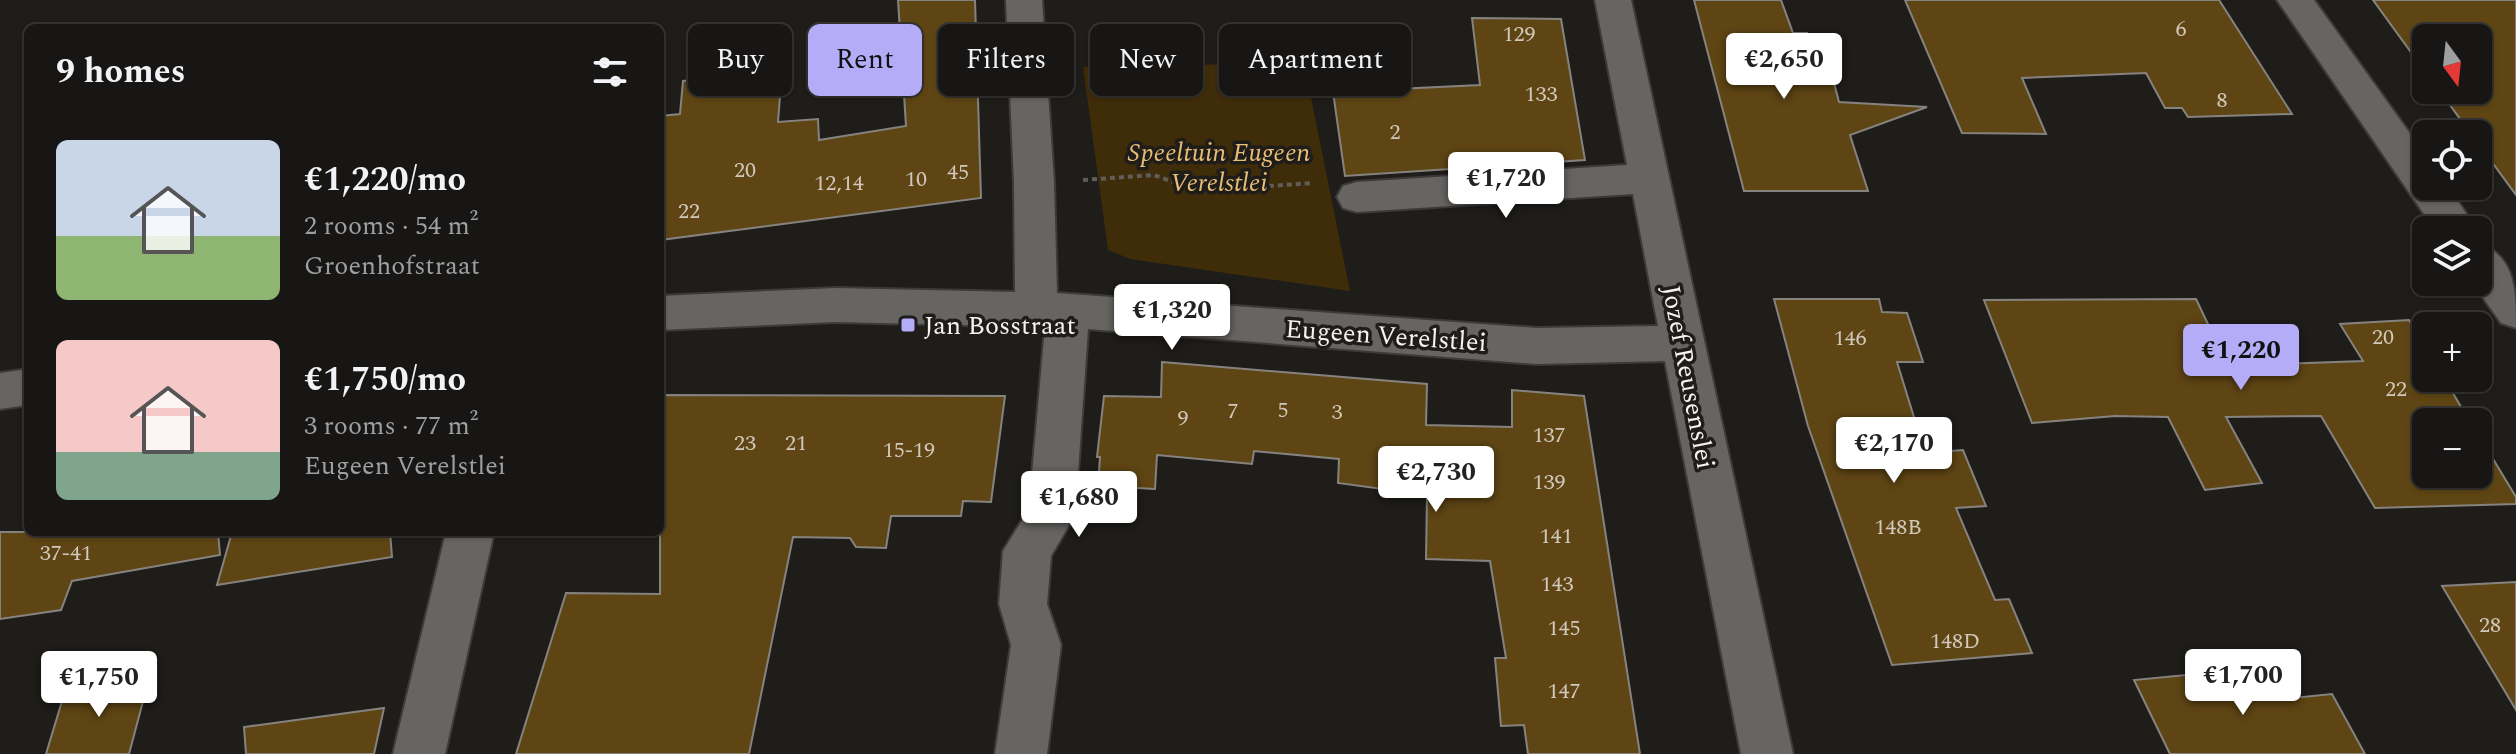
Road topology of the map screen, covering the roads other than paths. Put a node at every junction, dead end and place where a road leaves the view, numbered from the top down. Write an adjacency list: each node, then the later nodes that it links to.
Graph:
1 (1024, 0): 8 (street)
2 (1613, 0): 4 (street, Jozef Reusenslei)
3 (2295, 0): 6 (street)
4 (1651, 178): 5 (street); 11 (street, Jozef Reusenslei)
5 (1357, 197)
6 (2447, 216)
7 (2492, 278): 9 (street)
8 (1052, 310): 10 (street, Eugeen Verelstlei); 11 (street, Eugeen Verelstlei); 16 (street)
9 (2516, 311)
10 (664, 313)
11 (1681, 343): 17 (street, Jozef Reusenslei)
12 (24, 388): 13 (street)
13 (0, 391)
14 (469, 536): 15 (street)
15 (419, 754)
16 (1021, 754)
17 (1767, 754)

